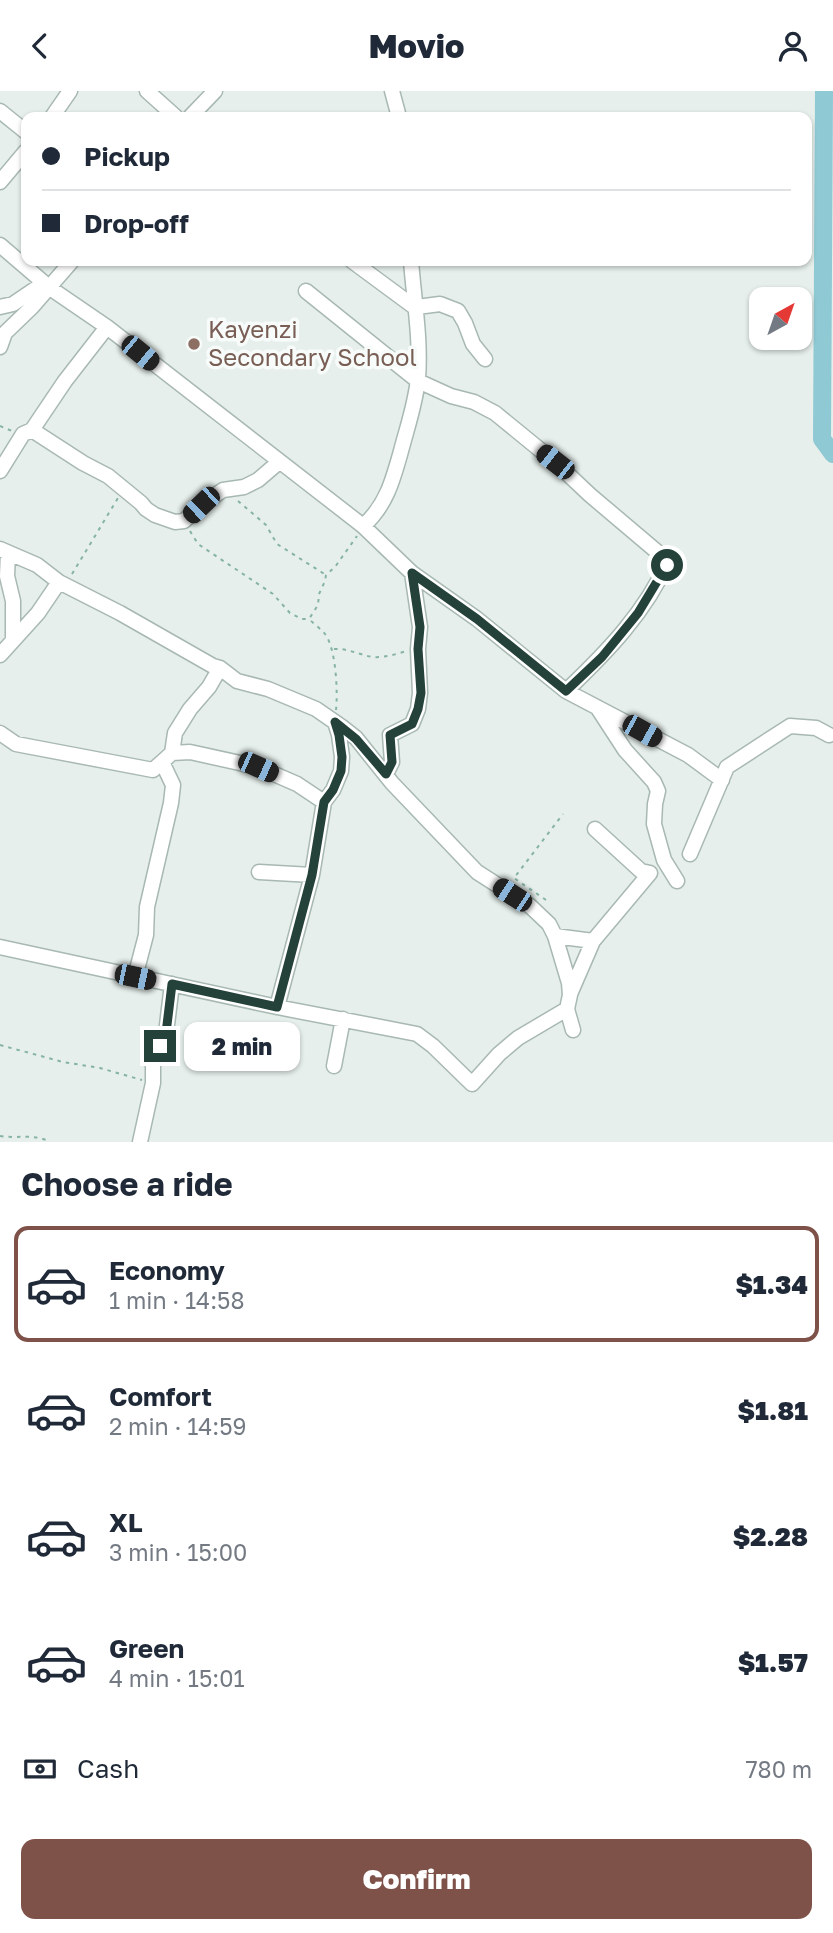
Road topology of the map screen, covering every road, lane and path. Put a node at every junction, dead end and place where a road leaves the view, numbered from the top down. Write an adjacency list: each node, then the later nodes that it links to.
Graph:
1 (71, 91): 6 (street)
2 (147, 91): 7 (street)
3 (215, 91): 8 (street)
4 (392, 91): 9 (street)
5 (0, 111): 10 (street)
6 (56, 112)
7 (170, 112)
8 (195, 112)
9 (398, 112)
10 (21, 128)
11 (21, 157): 12 (street)
12 (0, 182)
13 (0, 246): 14 (street)
14 (21, 264)
15 (24, 266): 19 (street)
16 (67, 266): 19 (street)
17 (359, 266): 22 (street)
18 (412, 266): 22 (street)
19 (47, 286): 21 (street); 23 (street); 24 (street)
20 (306, 291): 26 (street)
21 (0, 307)
22 (417, 310): 25 (street); 26 (street)
23 (107, 327): 27 (street); 28 (street)
24 (0, 347)
25 (485, 359)
26 (418, 381): 33 (street); 44 (street)
27 (32, 430): 29 (street); 30 (street)
28 (279, 462): 31 (street); 33 (street)
29 (0, 471)
30 (125, 489): 32 (street); 37 (path)
31 (223, 490): 32 (street); 36 (path)
32 (184, 521): 38 (path)
33 (363, 527): 35 (street); 36 (path)
34 (4, 551): 37 (street); 39 (street)
35 (412, 573): 41 (street); 44 (street)
36 (326, 575): 38 (path)
37 (62, 583): 39 (street); 43 (street)
38 (309, 619): 40 (path)
39 (13, 640): 42 (street)
40 (332, 649): 41 (path); 46 (path)
41 (418, 649): 50 (street)
42 (0, 655)
43 (220, 668): 46 (street); 49 (street)
44 (566, 691): 45 (street)
45 (597, 706): 51 (street); 58 (street)
46 (335, 722): 50 (street); 52 (street)
47 (0, 733): 49 (street)
48 (829, 735): 51 (street)
49 (167, 758): 52 (street); 63 (street)
50 (386, 774): 60 (street)
51 (722, 780): 55 (street)
52 (324, 802): 57 (street)
53 (563, 814): 59 (path)
54 (595, 829): 61 (street)
55 (690, 855)
56 (259, 872): 57 (street)
57 (312, 875): 66 (street)
58 (677, 881)
59 (546, 900)
60 (555, 936): 61 (street); 65 (street)
61 (593, 941): 65 (street)
62 (0, 947): 63 (street)
63 (135, 977): 64 (street)
64 (172, 984): 66 (street); 71 (street)
65 (568, 1002): 67 (street); 68 (street)
66 (277, 1007): 67 (street)
67 (343, 1019): 70 (street)
68 (573, 1030)
69 (0, 1045): 71 (path)
70 (334, 1066)
71 (153, 1083): 74 (street)
72 (0, 1136): 73 (path)
73 (50, 1142)
74 (140, 1142)

